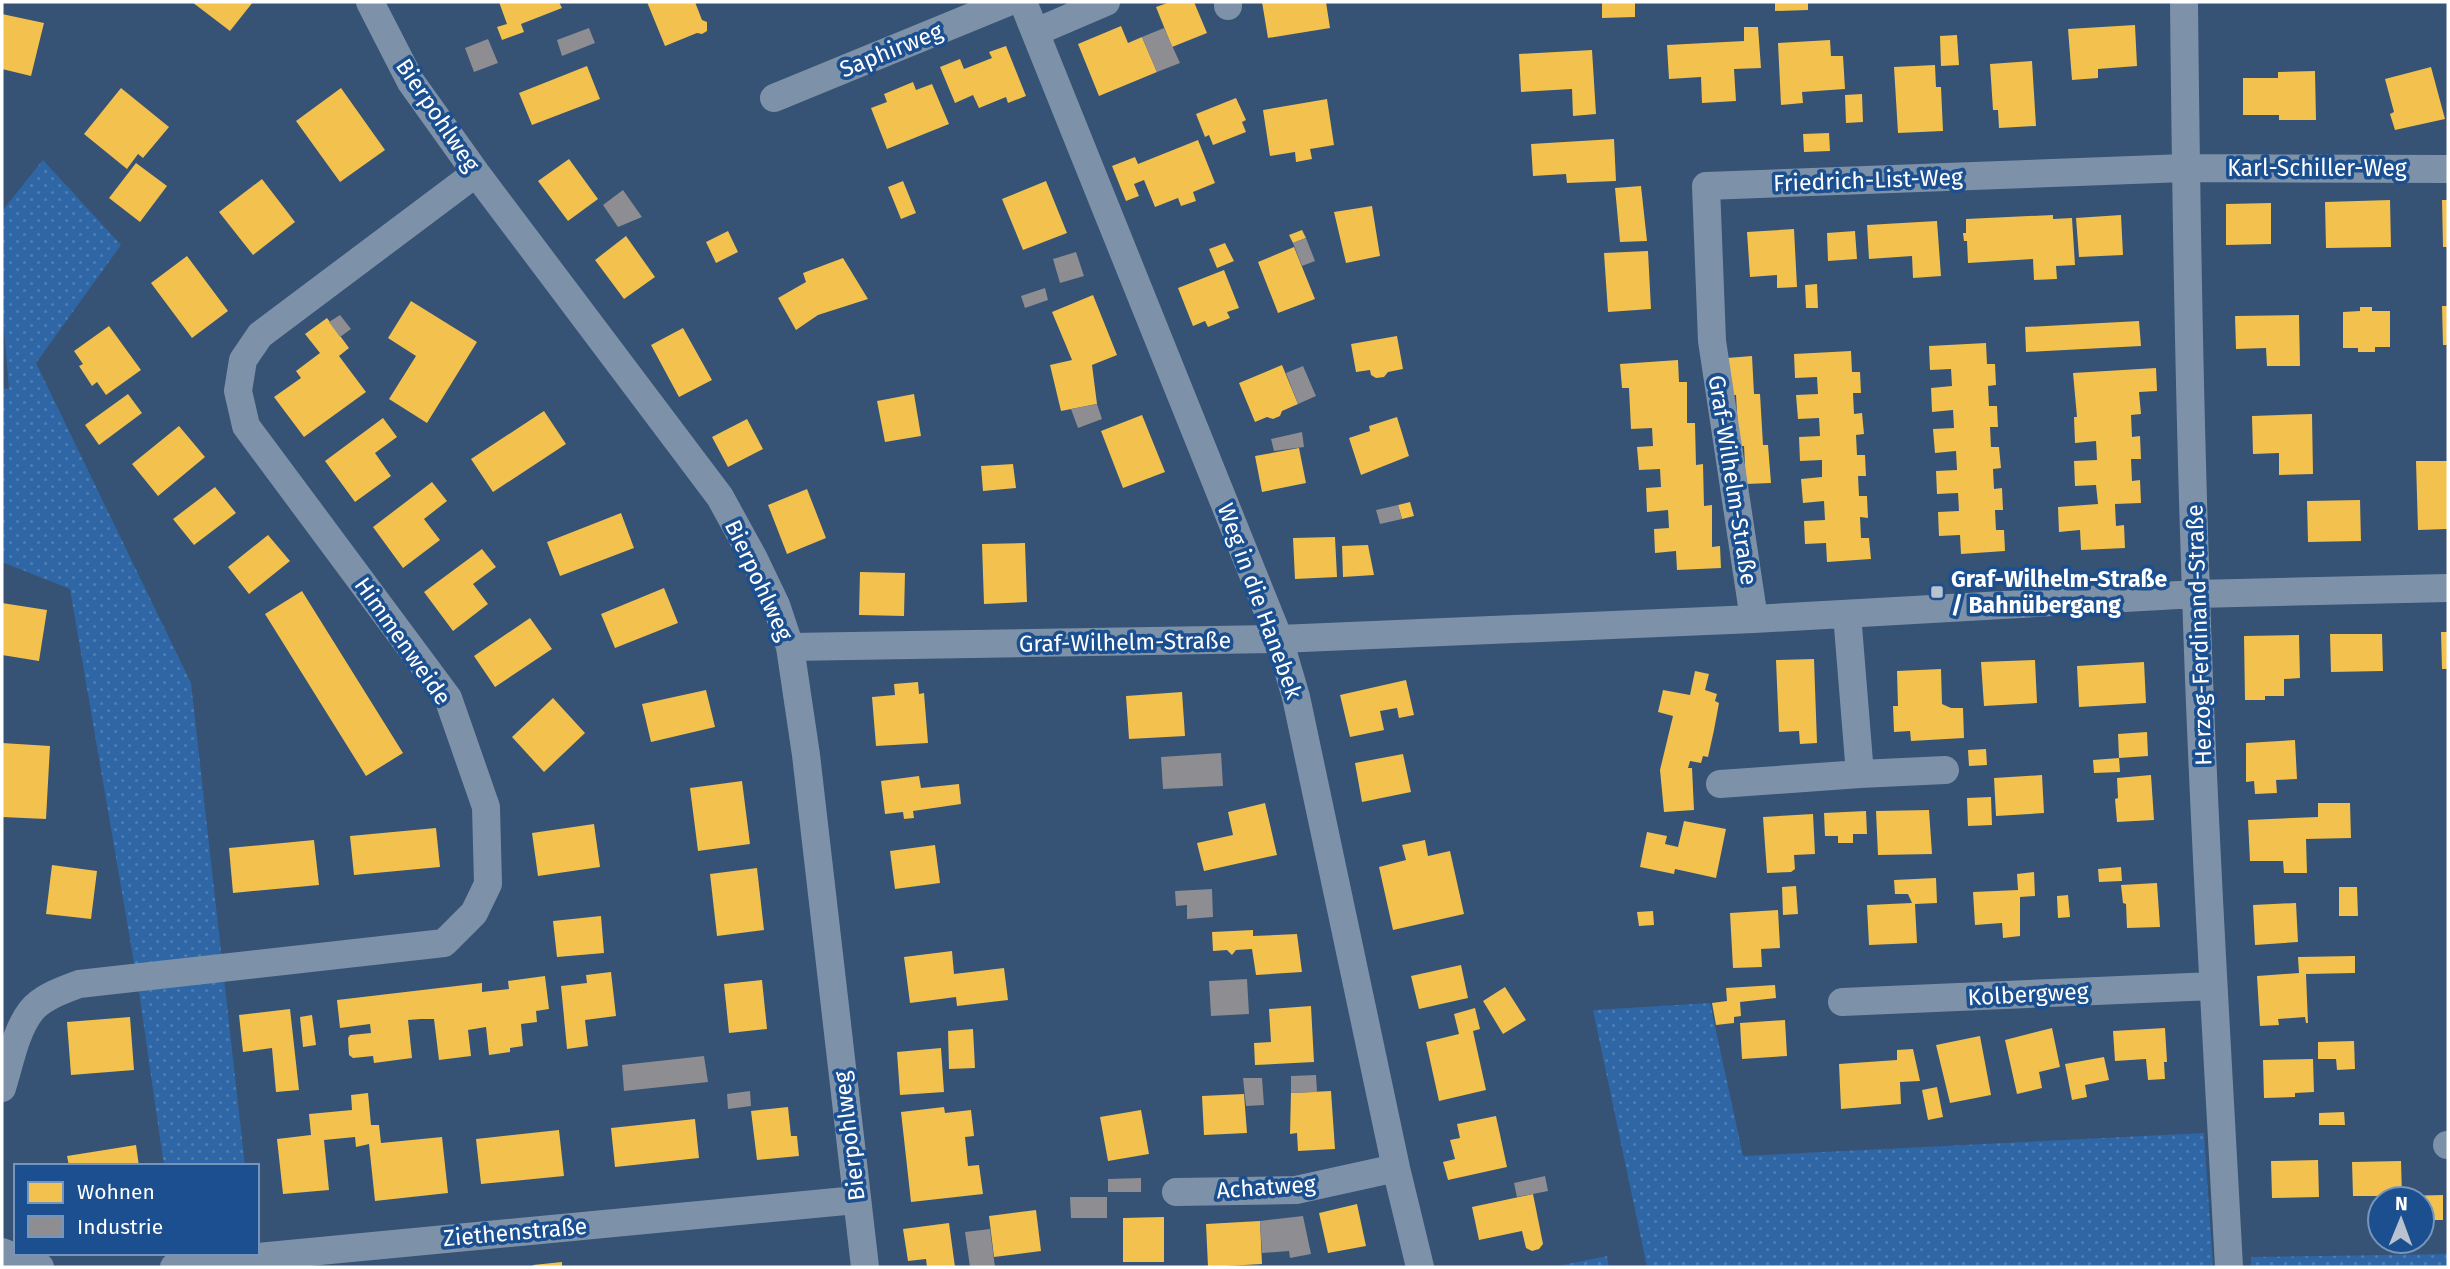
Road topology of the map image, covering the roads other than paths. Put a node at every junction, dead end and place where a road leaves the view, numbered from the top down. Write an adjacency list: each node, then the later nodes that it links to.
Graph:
1 (370, 2): 10 (street, Bierpohlweg)
2 (1008, 2): 7 (street, Saphirweg)
3 (1023, 2): 6 (street, Weg in die Hanebek)
4 (1106, 2): 6 (street)
5 (2184, 2): 8 (street, Herzog-Ferdinand-Straße)
6 (1036, 32): 16 (street, Weg in die Hanebek)
7 (774, 98)
8 (2185, 168): 9 (street, Karl-Schiller-Weg); 11 (street, Friedrich-List-Weg); 13 (street, Herzog-Ferdinand-Straße)
9 (2448, 169)
10 (476, 173): 17 (street, Bierpohlweg); 23 (street, Himmenweide)
11 (1712, 341): 15 (street, Graf-Wilhelm-Straße)
12 (2448, 588): 13 (street, Graf-Wilhelm-Straße)
13 (2196, 594): 14 (street, Graf-Wilhelm-Straße); 21 (street, Herzog-Ferdinand-Straße)
14 (1847, 614): 15 (street, Graf-Wilhelm-Straße); 19 (street)
15 (1754, 619): 16 (street, Graf-Wilhelm-Straße)
16 (1279, 639): 17 (street, Graf-Wilhelm-Straße); 24 (street, Weg in die Hanebek)
17 (790, 647): 26 (street, Bierpohlweg)
18 (1945, 770): 19 (street)
19 (1860, 774): 20 (street)
20 (1720, 784)
21 (2213, 986): 22 (street, Kolbergweg); 32 (street, Herzog-Ferdinand-Straße)
22 (1842, 1002)
23 (2, 1088)
24 (1396, 1168): 25 (street, Achatweg); 31 (street, Weg in die Hanebek)
25 (1176, 1192)
26 (856, 1200): 29 (street, Ziethenstraße); 30 (street, Bierpohlweg)
27 (2, 1252): 28 (street)
28 (40, 1267)
29 (174, 1267)
30 (865, 1267)
31 (1420, 1267)
32 (2229, 1267)

